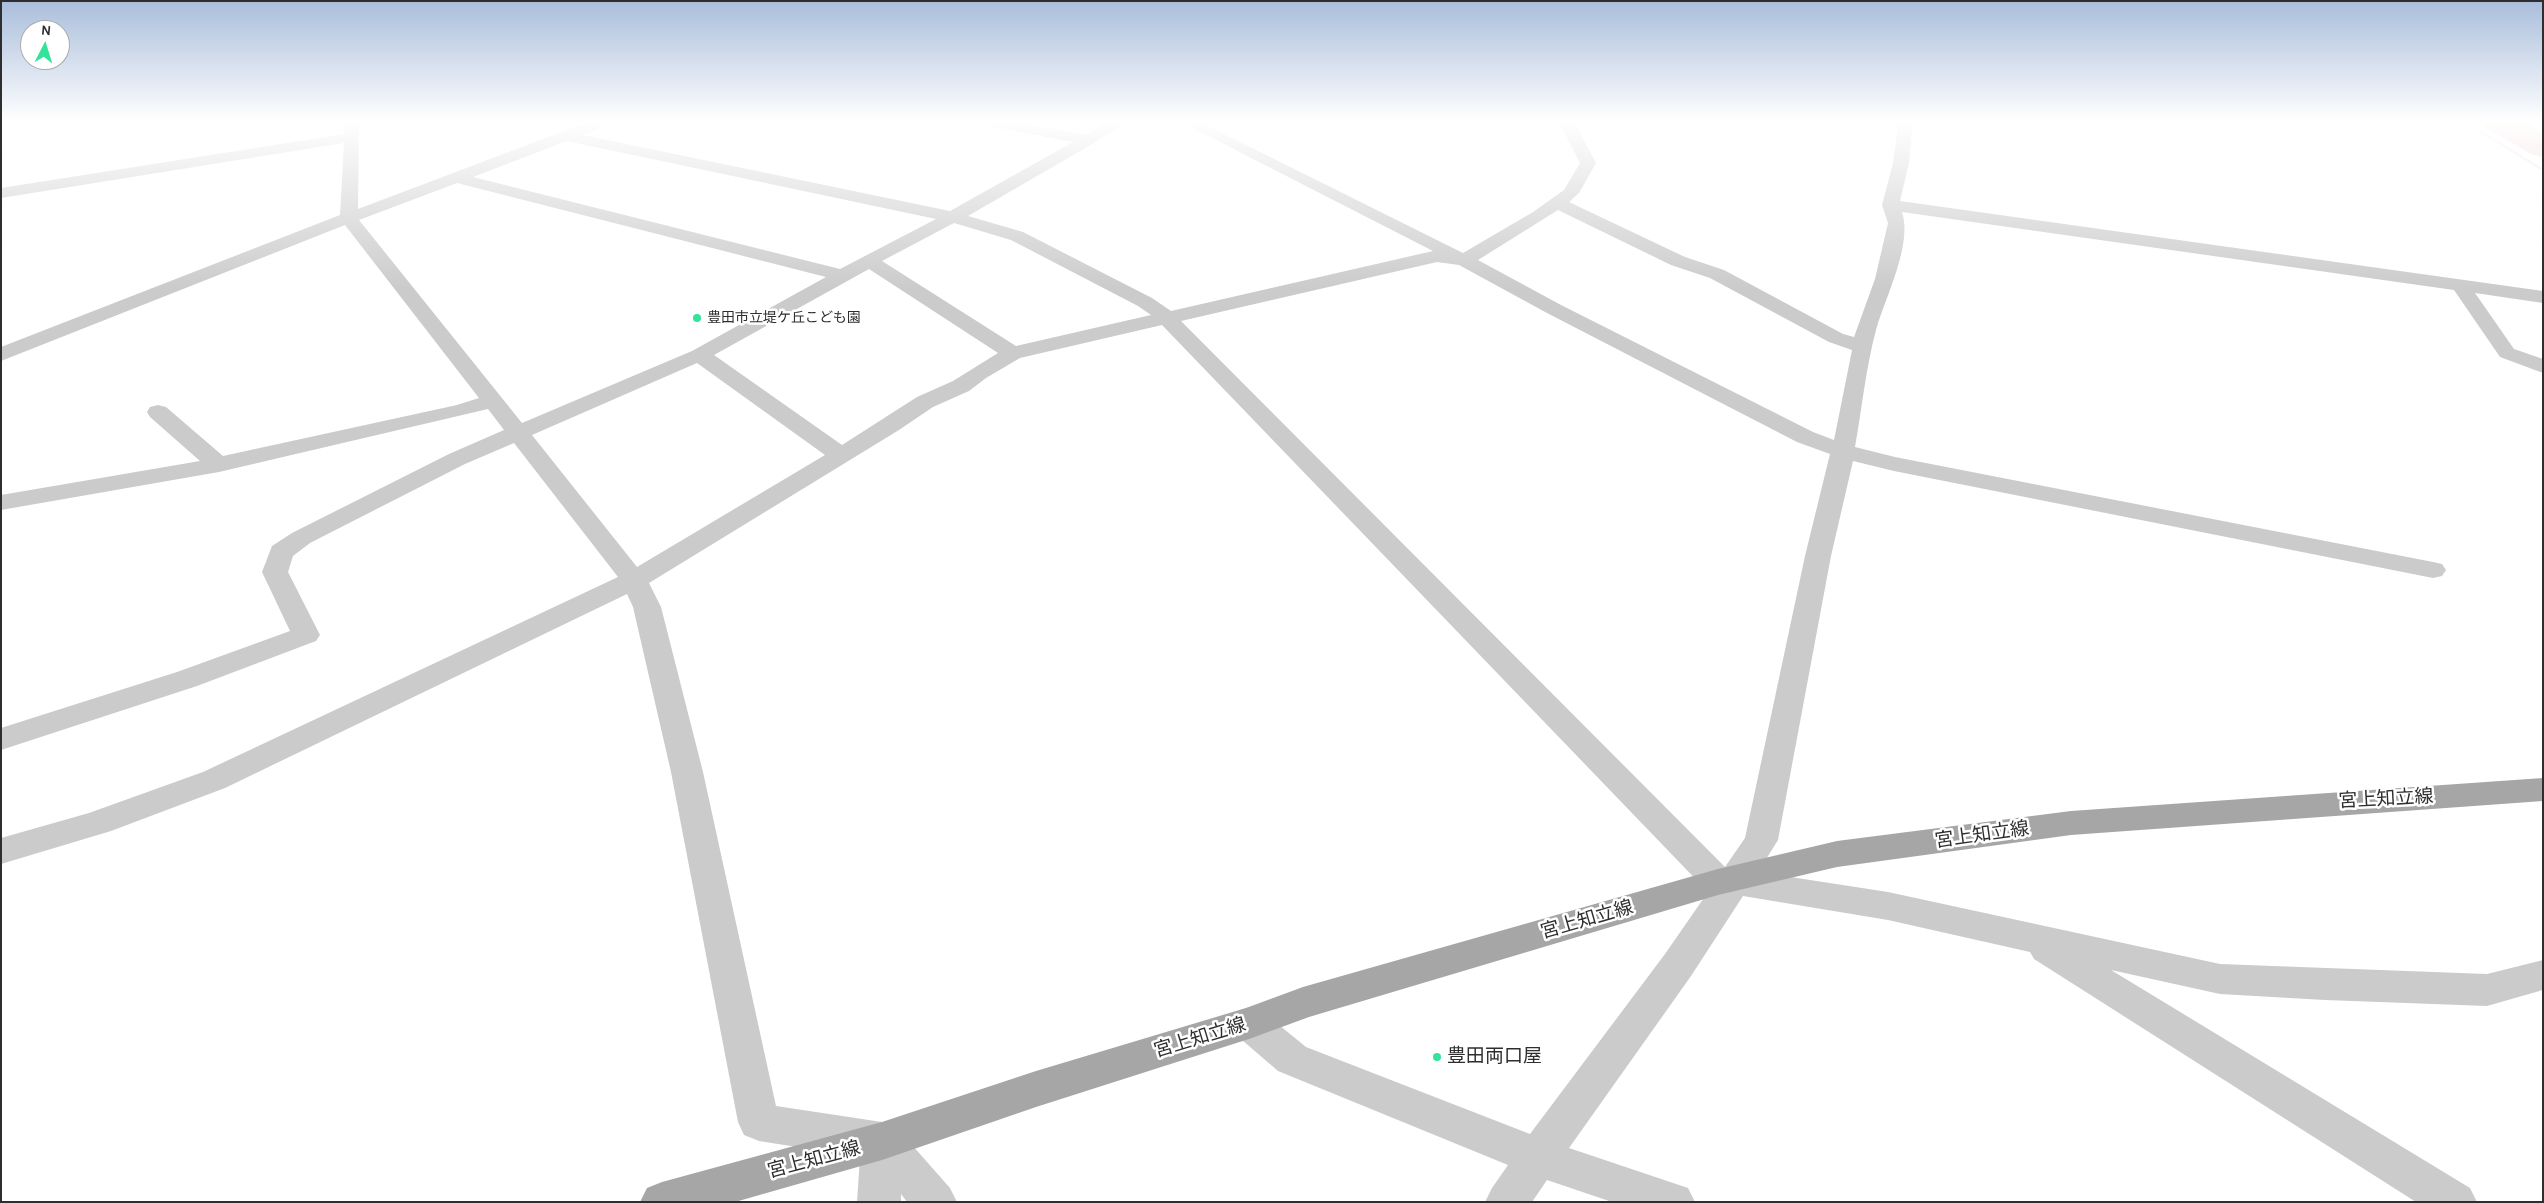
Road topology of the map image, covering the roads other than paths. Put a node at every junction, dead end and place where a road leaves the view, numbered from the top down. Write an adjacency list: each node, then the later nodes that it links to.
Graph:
1 (107, 176): 10 (street)
2 (351, 176): 14 (street)
3 (464, 176): 9 (street)
4 (758, 176): 13 (street)
5 (1025, 176): 13 (street)
6 (1296, 176): 15 (street)
7 (1581, 176): 11 (street)
8 (1898, 176): 12 (street)
9 (459, 178): 14 (street); 17 (street)
10 (1, 193)
11 (1558, 203): 15 (street); 21 (street)
12 (1891, 205): 18 (street); 21 (street)
13 (953, 217): 16 (street); 20 (street)
14 (349, 219): 23 (street); 26 (street)
15 (1464, 260): 20 (street); 29 (street)
16 (869, 261): 17 (street); 22 (street)
17 (843, 276): 24 (street)
18 (2460, 284): 19 (street); 25 (street)
19 (2543, 297)
20 (1166, 317): 22 (street); 38 (street)
21 (1864, 347): 29 (street)
22 (1013, 353): 30 (street)
23 (1, 355)
24 (699, 355): 28 (street); 30 (street)
25 (2543, 367)
26 (491, 400): 28 (street); 31 (street)
27 (158, 412): 31 (street)
28 (520, 433): 34 (street); 35 (street)
29 (1843, 451): 33 (street); 38 (street)
30 (841, 455): 34 (street)
31 (219, 465): 32 (street)
32 (1, 503)
33 (2433, 570)
34 (634, 580): 37 (street); 42 (street)
35 (1, 739)
36 (2543, 789): 38 (main road, 宮上知立線)
37 (1, 851)
38 (1726, 881): 39 (street); 41 (main road, 宮上知立線); 43 (street)
39 (2031, 939): 40 (street); 49 (street)
40 (2543, 975)
41 (1249, 1023): 42 (main road, 宮上知立線); 43 (street)
42 (882, 1141): 44 (main road, 宮上知立線); 45 (street); 46 (street)
43 (1538, 1157): 47 (street); 48 (street)
44 (662, 1202)
45 (879, 1202)
46 (935, 1202)
47 (1507, 1202)
48 (1673, 1202)
49 (2455, 1202)

